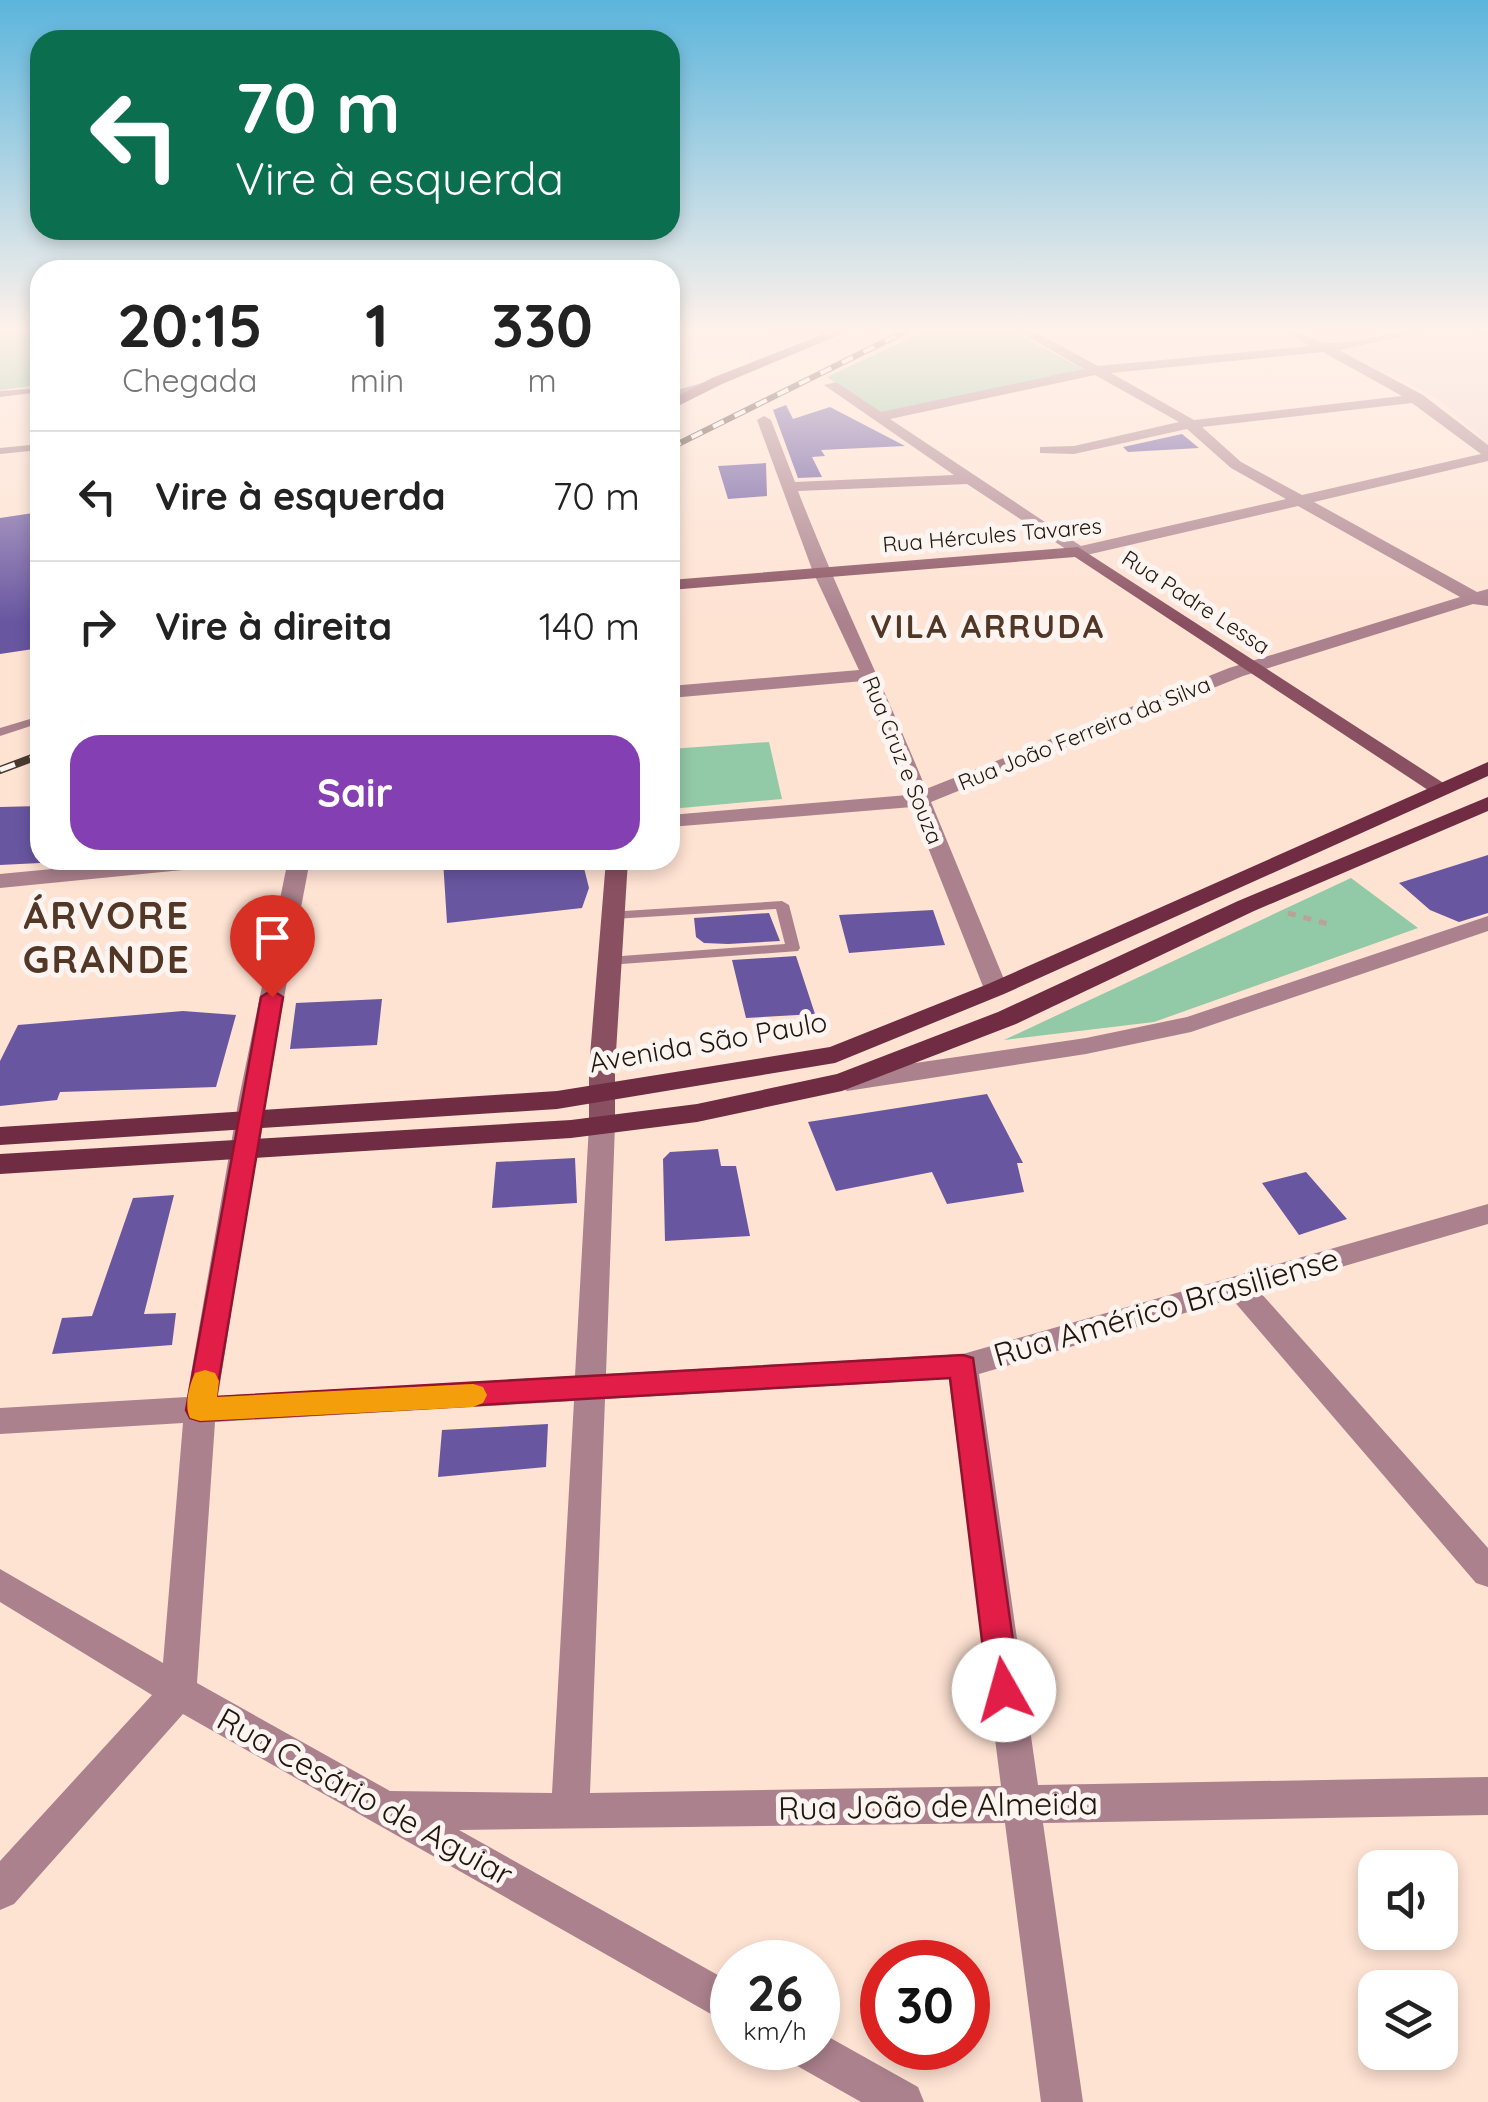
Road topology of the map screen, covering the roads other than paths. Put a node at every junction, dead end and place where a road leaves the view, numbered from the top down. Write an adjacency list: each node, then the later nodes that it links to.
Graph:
1 (766, 426): 11 (street, Rua Cruz e Souza)
2 (890, 426): 10 (street, Rua Padre Lessa)
3 (1185, 426): 7 (street)
4 (1191, 426): 12 (street)
5 (1453, 426): 9 (street)
6 (30, 448): 8 (lane)
7 (1045, 450)
8 (0, 451)
9 (1488, 454): 12 (street, Rua Hércules Tavares)
10 (968, 478): 11 (street); 13 (street, Rua Padre Lessa)
11 (789, 488): 14 (street, Rua Cruz e Souza)
12 (1300, 501): 13 (street, Rua Hércules Tavares); 16 (street)
13 (1078, 552): 14 (main road, Rua Hércules Tavares); 17 (main road, Rua Padre Lessa)
14 (821, 572): 15 (main road, Rua Hércules Tavares); 18 (street, Rua Cruz e Souza)
15 (680, 584)
16 (1484, 599): 17 (street, Rua João Ferreira da Silva)
17 (1254, 666): 23 (main road, Rua Padre Lessa); 24 (street, Rua João Ferreira da Silva)
18 (870, 675): 19 (street); 24 (street, Rua Cruz e Souza)
19 (680, 691)
20 (30, 722): 21 (lane)
21 (0, 732)
22 (1487, 770): 23 (main road, Avenida São Paulo)
23 (1438, 788): 31 (main road); 35 (main road, Avenida São Paulo)
24 (918, 800): 26 (street, Rua João Ferreira da Silva); 35 (street, Rua Cruz e Souza)
25 (1488, 803): 31 (main road)
26 (680, 820)
27 (112, 870): 30 (street)
28 (296, 870): 38 (street)
29 (616, 870): 32 (main road)
30 (0, 881)
31 (1304, 881): 36 (main road)
32 (613, 915): 34 (main road); 34 (lane)
33 (1488, 922): 36 (street)
34 (608, 961): 37 (main road)
35 (996, 989): 37 (main road, Avenida São Paulo)
36 (842, 1082): 39 (main road)
37 (602, 1094): 38 (main road, Avenida São Paulo); 39 (main road)
38 (249, 1119): 40 (main road, Avenida São Paulo); 41 (street)
39 (602, 1125): 41 (main road); 46 (street)
40 (0, 1136)
41 (244, 1149): 42 (main road); 47 (street)
42 (0, 1164)
43 (1488, 1214): 44 (street, Rua Américo Brasiliense)
44 (1239, 1288): 45 (street, Rua Américo Brasiliense); 49 (street)
45 (963, 1366): 46 (street, Rua Américo Brasiliense); 53 (street)
46 (592, 1389): 47 (street, Rua Américo Brasiliense); 55 (street)
47 (200, 1410): 48 (street, Rua Américo Brasiliense); 51 (street)
48 (0, 1421)
49 (1488, 1572)
50 (0, 1584): 51 (street, Rua Cesário de Aguiar)
51 (179, 1692): 54 (street, Rua Cesário de Aguiar); 56 (street)
52 (1488, 1796): 53 (street, Rua João de Almeida)
53 (1019, 1804): 55 (street, Rua João de Almeida); 60 (street)
54 (388, 1810): 55 (street, Rua João de Almeida); 57 (street, Rua Cesário de Aguiar)
55 (570, 1812)
56 (0, 1890)
57 (710, 1993)
58 (840, 2067): 59 (street)
59 (902, 2102)
60 (1062, 2102)

